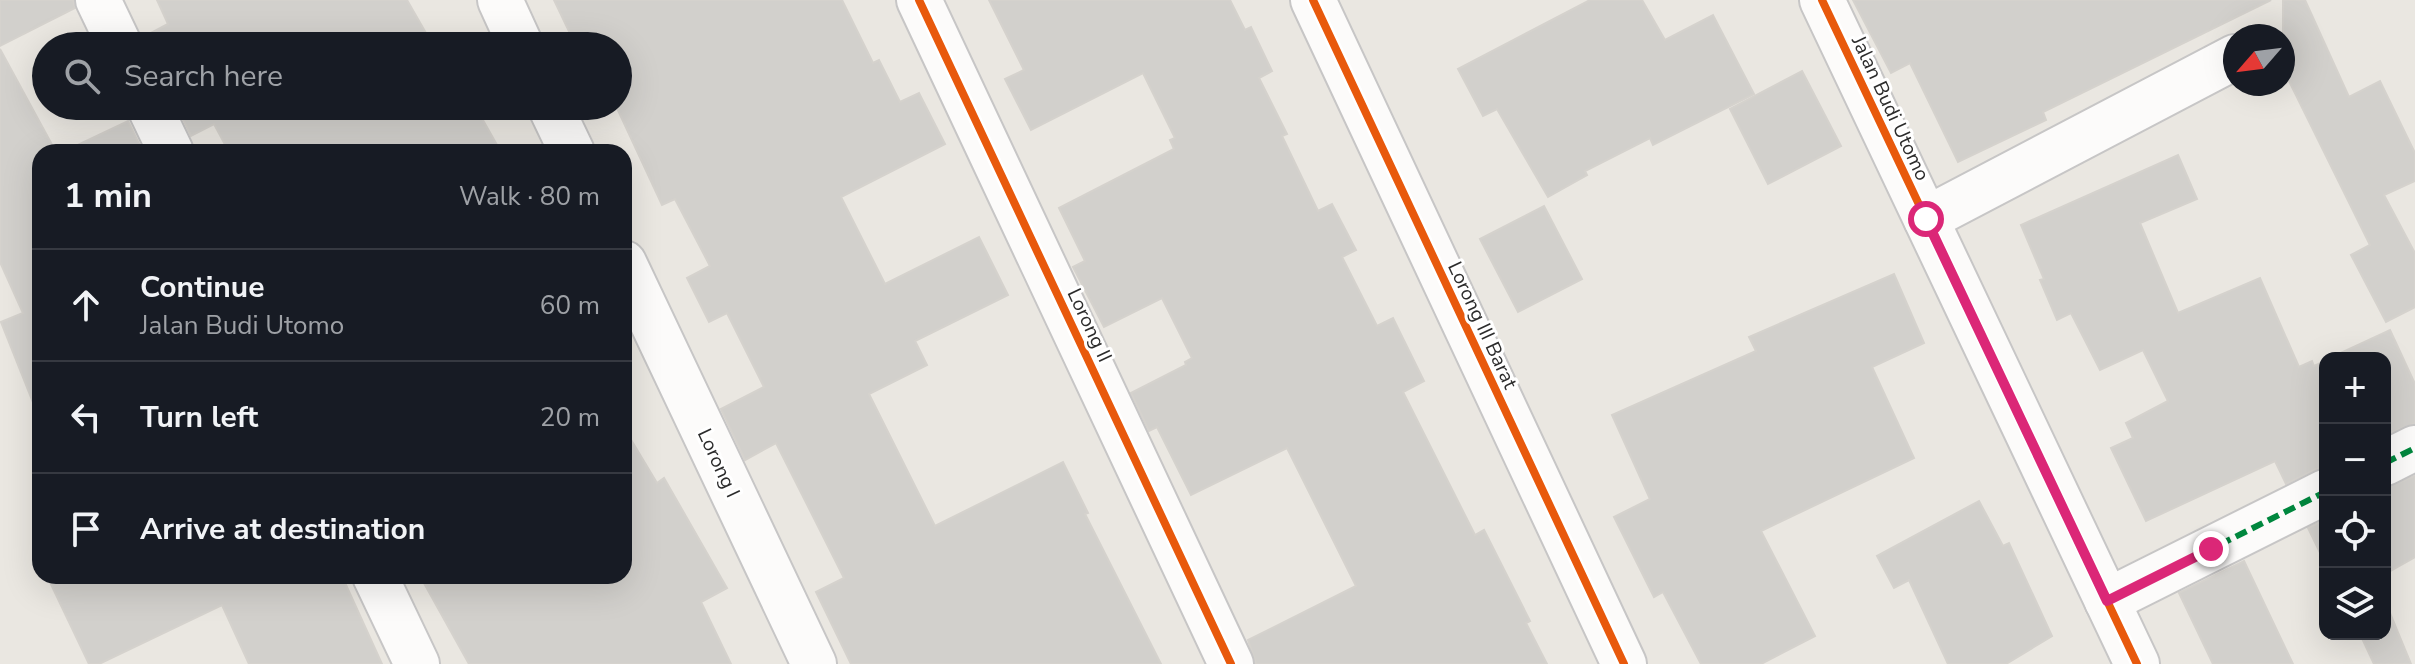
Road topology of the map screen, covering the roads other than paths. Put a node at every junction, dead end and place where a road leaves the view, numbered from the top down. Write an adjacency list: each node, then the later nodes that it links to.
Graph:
1 (98, 0): 6 (street)
2 (500, 0): 7 (street)
3 (919, 0): 22 (street, Lorong II)
4 (1313, 0): 23 (street, Lorong III Barat)
5 (1822, 0): 13 (street, Jalan Budi Utomo)
6 (113, 32)
7 (515, 32)
8 (2223, 63): 13 (street)
9 (156, 120): 11 (street)
10 (557, 120): 12 (street)
11 (167, 144)
12 (568, 144)
13 (1926, 219): 19 (street, Jalan Budi Utomo)
14 (632, 280): 21 (street, Lorong I)
15 (2415, 448): 16 (street)
16 (2391, 460)
17 (2319, 495): 19 (street)
18 (379, 584): 20 (street)
19 (2107, 601): 24 (street, Jalan Budi Utomo)
20 (417, 664)
21 (814, 664)
22 (1231, 664)
23 (1624, 664)
24 (2137, 664)

